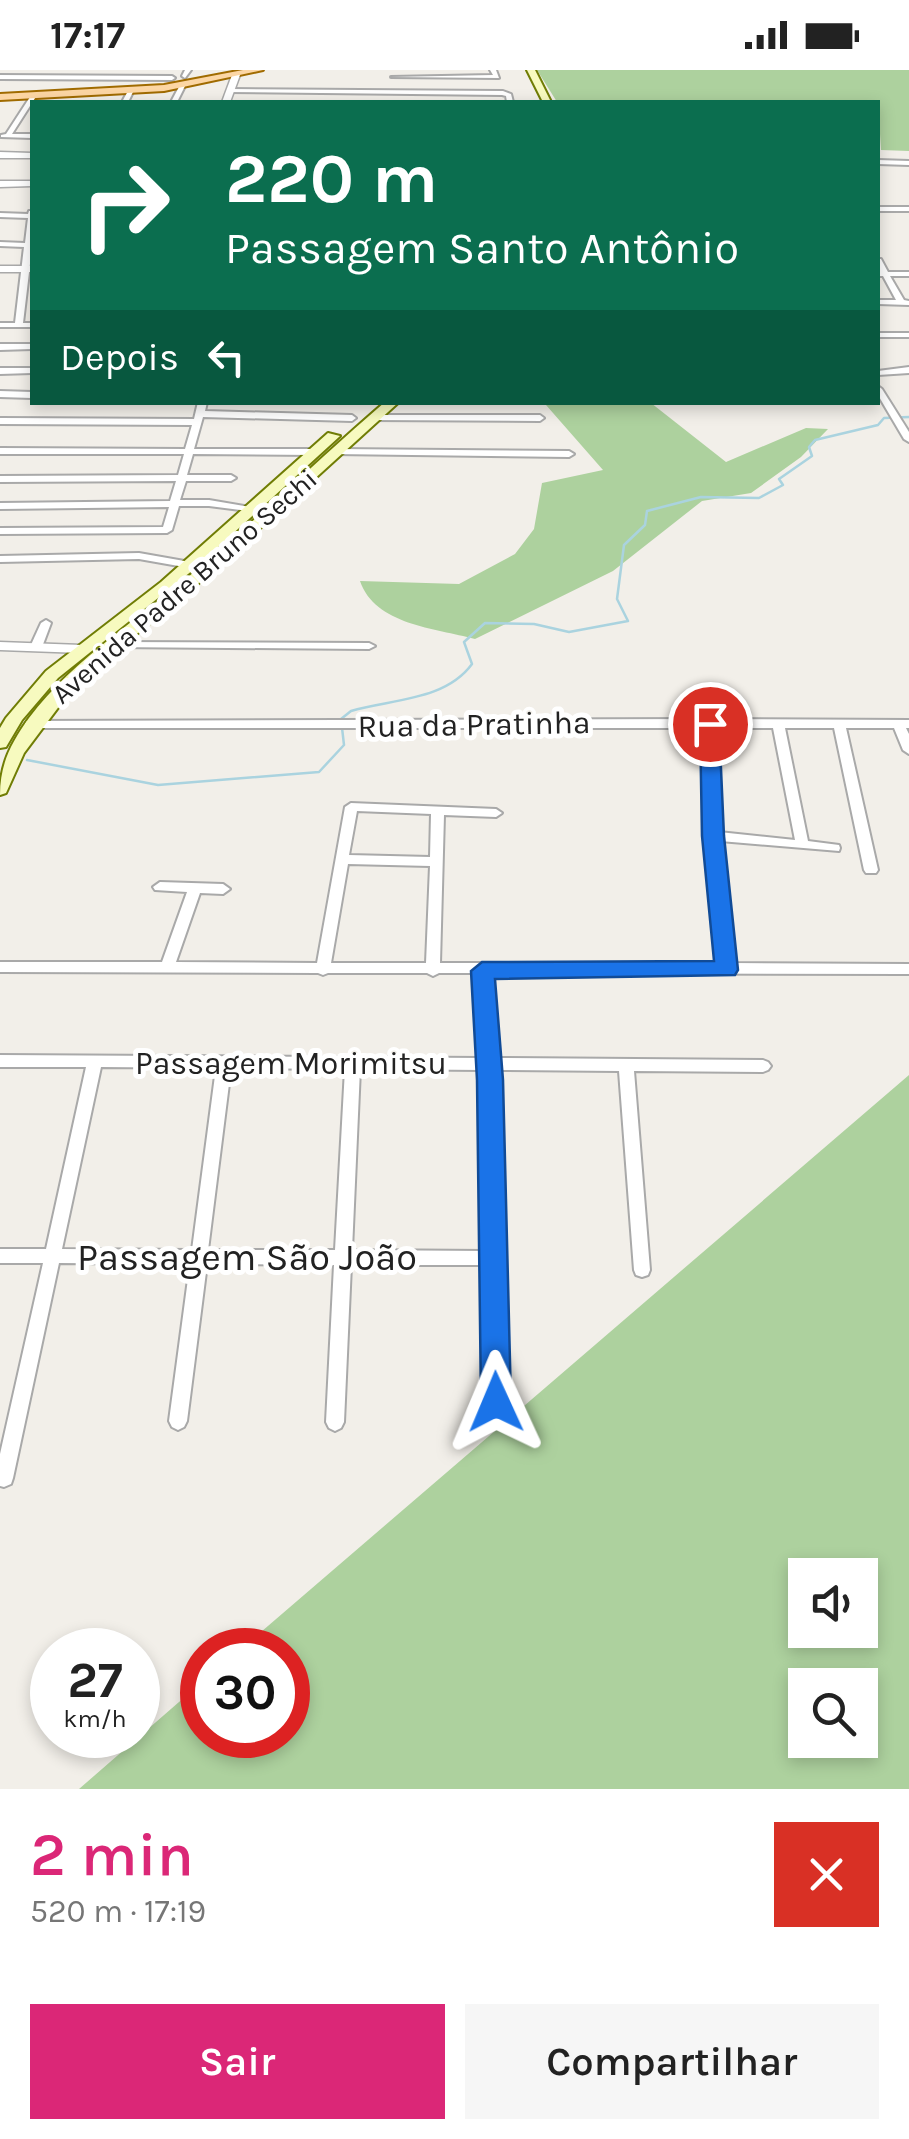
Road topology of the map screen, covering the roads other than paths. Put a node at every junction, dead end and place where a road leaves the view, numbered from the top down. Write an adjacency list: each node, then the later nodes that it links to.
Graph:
1 (212, 70): 8 (main road)
2 (256, 70): 9 (main road)
3 (522, 70): 20 (main road)
4 (531, 70): 21 (main road)
5 (394, 74): 6 (street); 11 (street)
6 (493, 74)
7 (0, 77): 8 (street)
8 (182, 77): 9 (main road); 10 (main road); 12 (main road)
9 (236, 77): 11 (street)
10 (131, 90): 14 (main road); 17 (street)
11 (392, 91): 18 (street); 19 (street)
12 (0, 93): 13 (main road)
13 (34, 95): 14 (main road); 15 (street)
14 (81, 97)
15 (30, 100)
16 (30, 100): 22 (street)
17 (126, 100)
18 (390, 100)
19 (510, 100)
20 (535, 100)
21 (546, 100)
22 (4, 136): 23 (street)
23 (30, 136)
24 (0, 156): 25 (street)
25 (30, 156)
26 (880, 162): 27 (street)
27 (909, 163)
28 (0, 184): 29 (street)
29 (30, 184)
30 (909, 208): 31 (street)
31 (880, 209)
32 (30, 214): 33 (street)
33 (0, 216)
34 (0, 244): 35 (street)
35 (30, 245)
36 (0, 269): 37 (street)
37 (30, 269)
38 (882, 274): 39 (street); 41 (street)
39 (909, 274)
40 (880, 302): 41 (street)
41 (905, 303)
42 (28, 305): 44 (street)
43 (0, 325): 44 (street)
44 (19, 325): 45 (street)
45 (30, 325)
46 (880, 335): 47 (street)
47 (909, 335)
48 (0, 347): 49 (street)
49 (30, 347)
50 (0, 370): 52 (street)
51 (909, 370): 53 (street)
52 (30, 371)
53 (880, 373)
54 (880, 392): 62 (street)
55 (0, 394): 56 (street)
56 (30, 394)
57 (373, 410): 59 (main road, Avenida Padre Bruno Sechi); 60 (street); 66 (main road, Avenida Padre Bruno Sechi)
58 (200, 413): 59 (street); 61 (street); 63 (street)
59 (352, 418): 65 (main road, Avenida Padre Bruno Sechi)
60 (540, 418)
61 (0, 421)
62 (909, 439)
63 (188, 450): 64 (street); 65 (street); 68 (street)
64 (0, 451)
65 (316, 452): 73 (main road, Avenida Padre Bruno Sechi)
66 (336, 452): 67 (street); 79 (main road, Avenida Padre Bruno Sechi)
67 (570, 454)
68 (181, 478): 69 (street); 70 (street); 71 (street)
69 (231, 478)
70 (0, 480)
71 (174, 503): 72 (street); 73 (street); 74 (street)
72 (0, 506)
73 (253, 510): 77 (main road, Avenida Padre Bruno Sechi)
74 (168, 527): 75 (street)
75 (0, 531)
76 (0, 559): 77 (street)
77 (190, 565): 83 (main road, Avenida Padre Bruno Sechi)
78 (46, 622): 82 (street)
79 (114, 645): 81 (street); 85 (main road, Avenida Padre Bruno Sechi)
80 (0, 646): 82 (street)
81 (370, 646)
82 (36, 647): 83 (street)
83 (82, 649): 84 (main road, Avenida Padre Bruno Sechi)
84 (7, 718): 90 (main road, Avenida Padre Bruno Sechi)
85 (35, 724): 86 (street, Rua da Pratinha); 92 (main road, Avenida Padre Bruno Sechi)
86 (710, 724): 87 (street, Rua da Pratinha); 95 (street)
87 (778, 724): 89 (street, Rua da Pratinha); 96 (street)
88 (904, 724): 89 (street, Rua da Pratinha); 91 (street)
89 (839, 725): 100 (street)
90 (0, 741)
91 (909, 750)
92 (0, 789)
93 (438, 810): 94 (street); 98 (street); 99 (street)
94 (496, 813)
95 (713, 836): 96 (street); 108 (street)
96 (802, 845): 97 (street)
97 (834, 848)
98 (340, 859): 99 (street); 107 (street)
99 (436, 862): 109 (street)
100 (870, 870)
101 (160, 887): 102 (street)
102 (195, 888): 103 (street); 105 (street)
103 (224, 889)
104 (0, 967): 105 (street)
105 (167, 968): 107 (street)
106 (909, 969): 108 (street)
107 (323, 970): 109 (street)
108 (726, 970): 110 (street)
109 (433, 971): 110 (street)
110 (482, 971): 115 (street)
111 (0, 1061): 112 (street, Passagem Morimitsu)
112 (95, 1062): 113 (street, Passagem Morimitsu); 119 (street)
113 (224, 1063): 114 (street, Passagem Morimitsu); 120 (street)
114 (353, 1064): 115 (street, Passagem Morimitsu); 121 (street)
115 (488, 1064): 116 (street, Passagem Morimitsu); 122 (street)
116 (626, 1066): 117 (street, Passagem Morimitsu); 123 (street)
117 (762, 1066)
118 (0, 1256): 119 (street, Passagem São João)
119 (53, 1256): 120 (street, Passagem São João); 127 (street)
120 (202, 1257): 121 (street, Passagem São João); 125 (street)
121 (345, 1257): 122 (street, Passagem São João); 126 (street)
122 (494, 1258): 124 (street)
123 (642, 1270)
124 (496, 1402)
125 (178, 1421)
126 (335, 1422)
127 (4, 1478)

